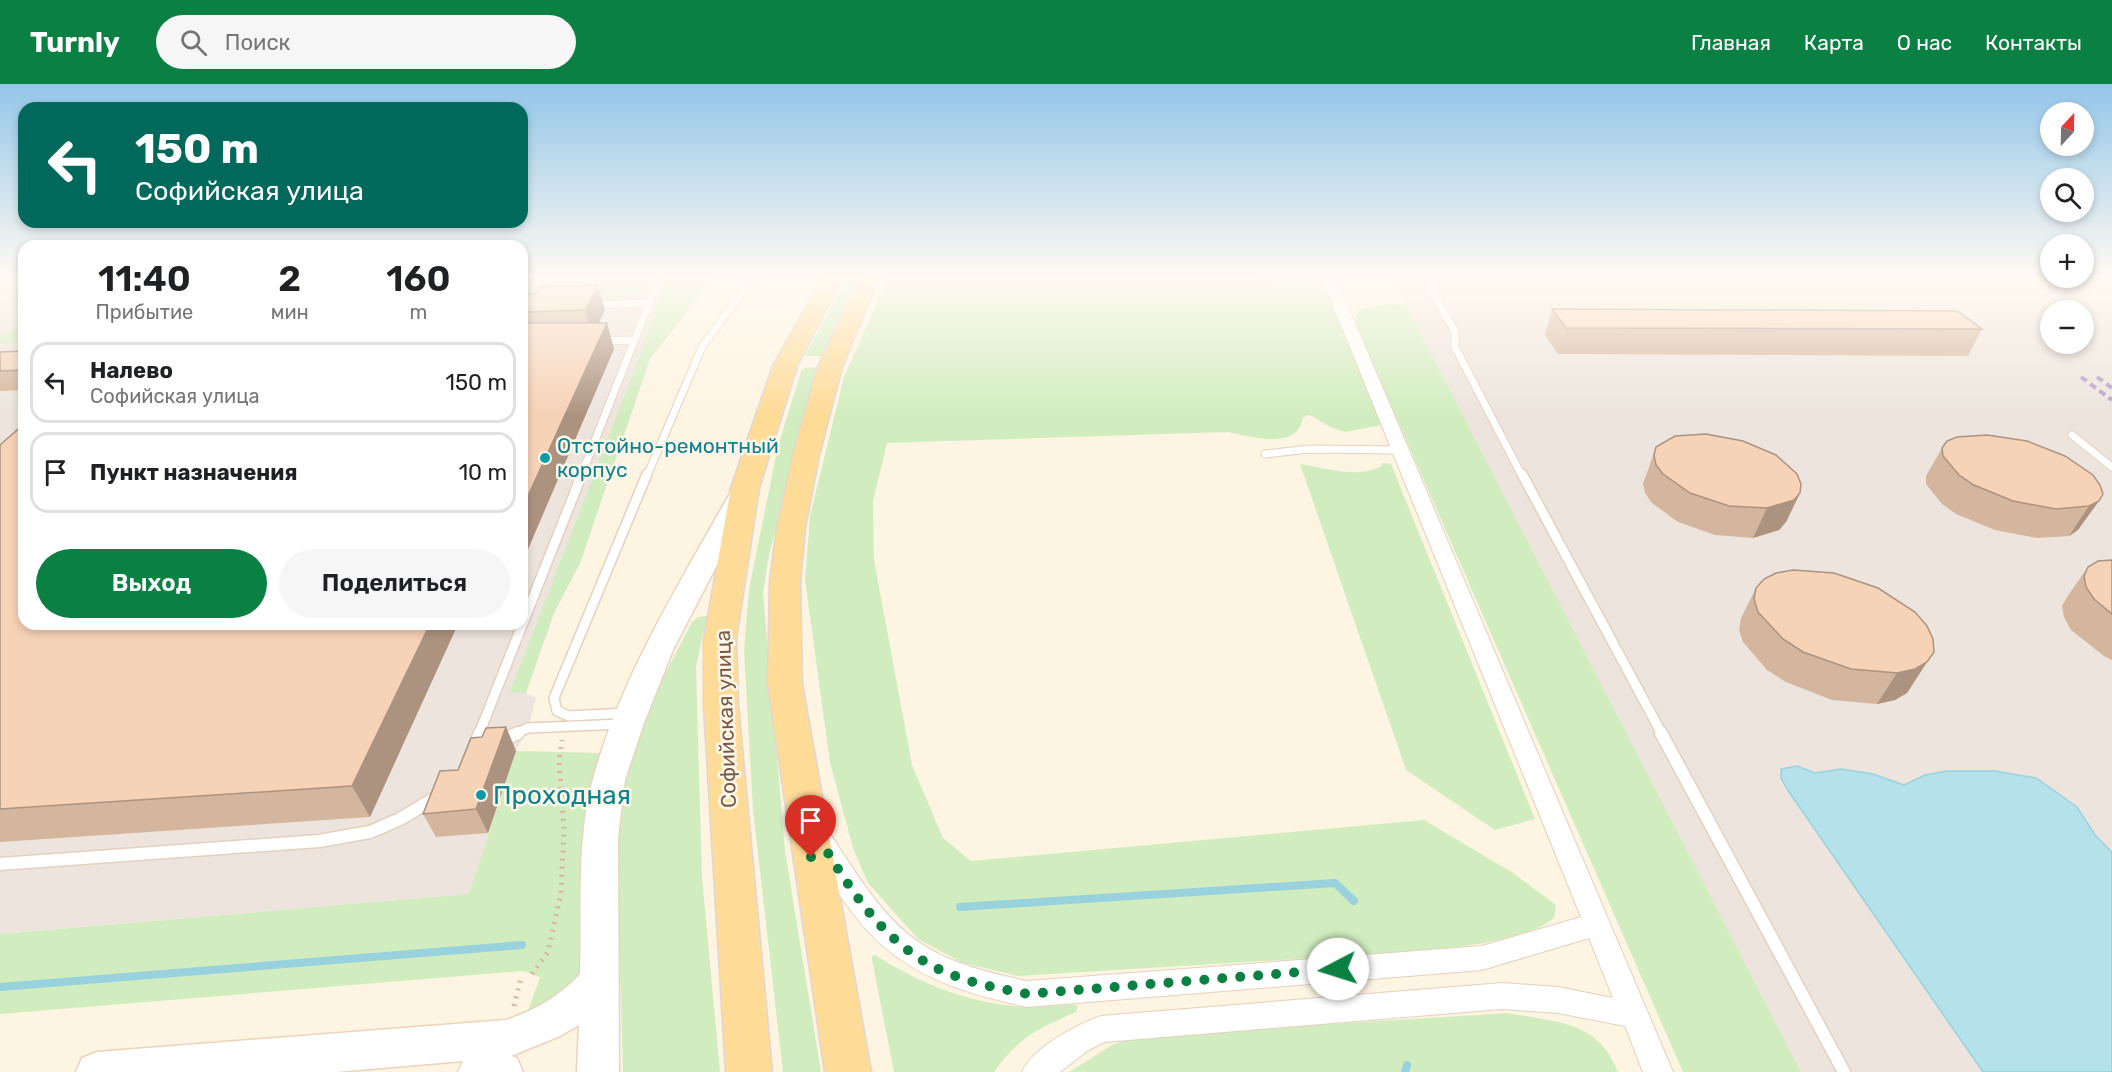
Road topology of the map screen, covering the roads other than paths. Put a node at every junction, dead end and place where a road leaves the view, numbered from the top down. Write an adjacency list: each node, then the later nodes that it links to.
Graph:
1 (640, 324): 7 (lane)
2 (719, 324): 18 (lane)
3 (807, 324): 9 (main road, Софийская улица)
4 (849, 324): 10 (main road)
5 (1348, 324): 12 (street)
6 (1451, 324): 33 (lane)
7 (634, 340): 8 (lane); 16 (lane)
8 (592, 341)
9 (785, 366): 10 (main road); 15 (main road, Софийская улица)
10 (830, 367): 20 (main road)
11 (2072, 435): 14 (lane)
12 (1399, 450): 13 (lane); 22 (street)
13 (1265, 454)
14 (2112, 467)
15 (745, 488): 18 (street); 29 (main road, Софийская улица)
16 (528, 610)
17 (520, 630): 18 (lane)
18 (630, 718): 23 (street)
19 (445, 792): 21 (lane)
20 (804, 814): 22 (street); 30 (main road)
21 (0, 864)
22 (1596, 924): 24 (street)
23 (599, 981): 25 (street); 28 (street)
24 (1634, 1015): 31 (street); 32 (street)
25 (97, 1072)
26 (478, 1072): 27 (street)
27 (502, 1072)
28 (598, 1072)
29 (750, 1072)
30 (848, 1072)
31 (1037, 1072)
32 (1658, 1072)
33 (1844, 1072)

